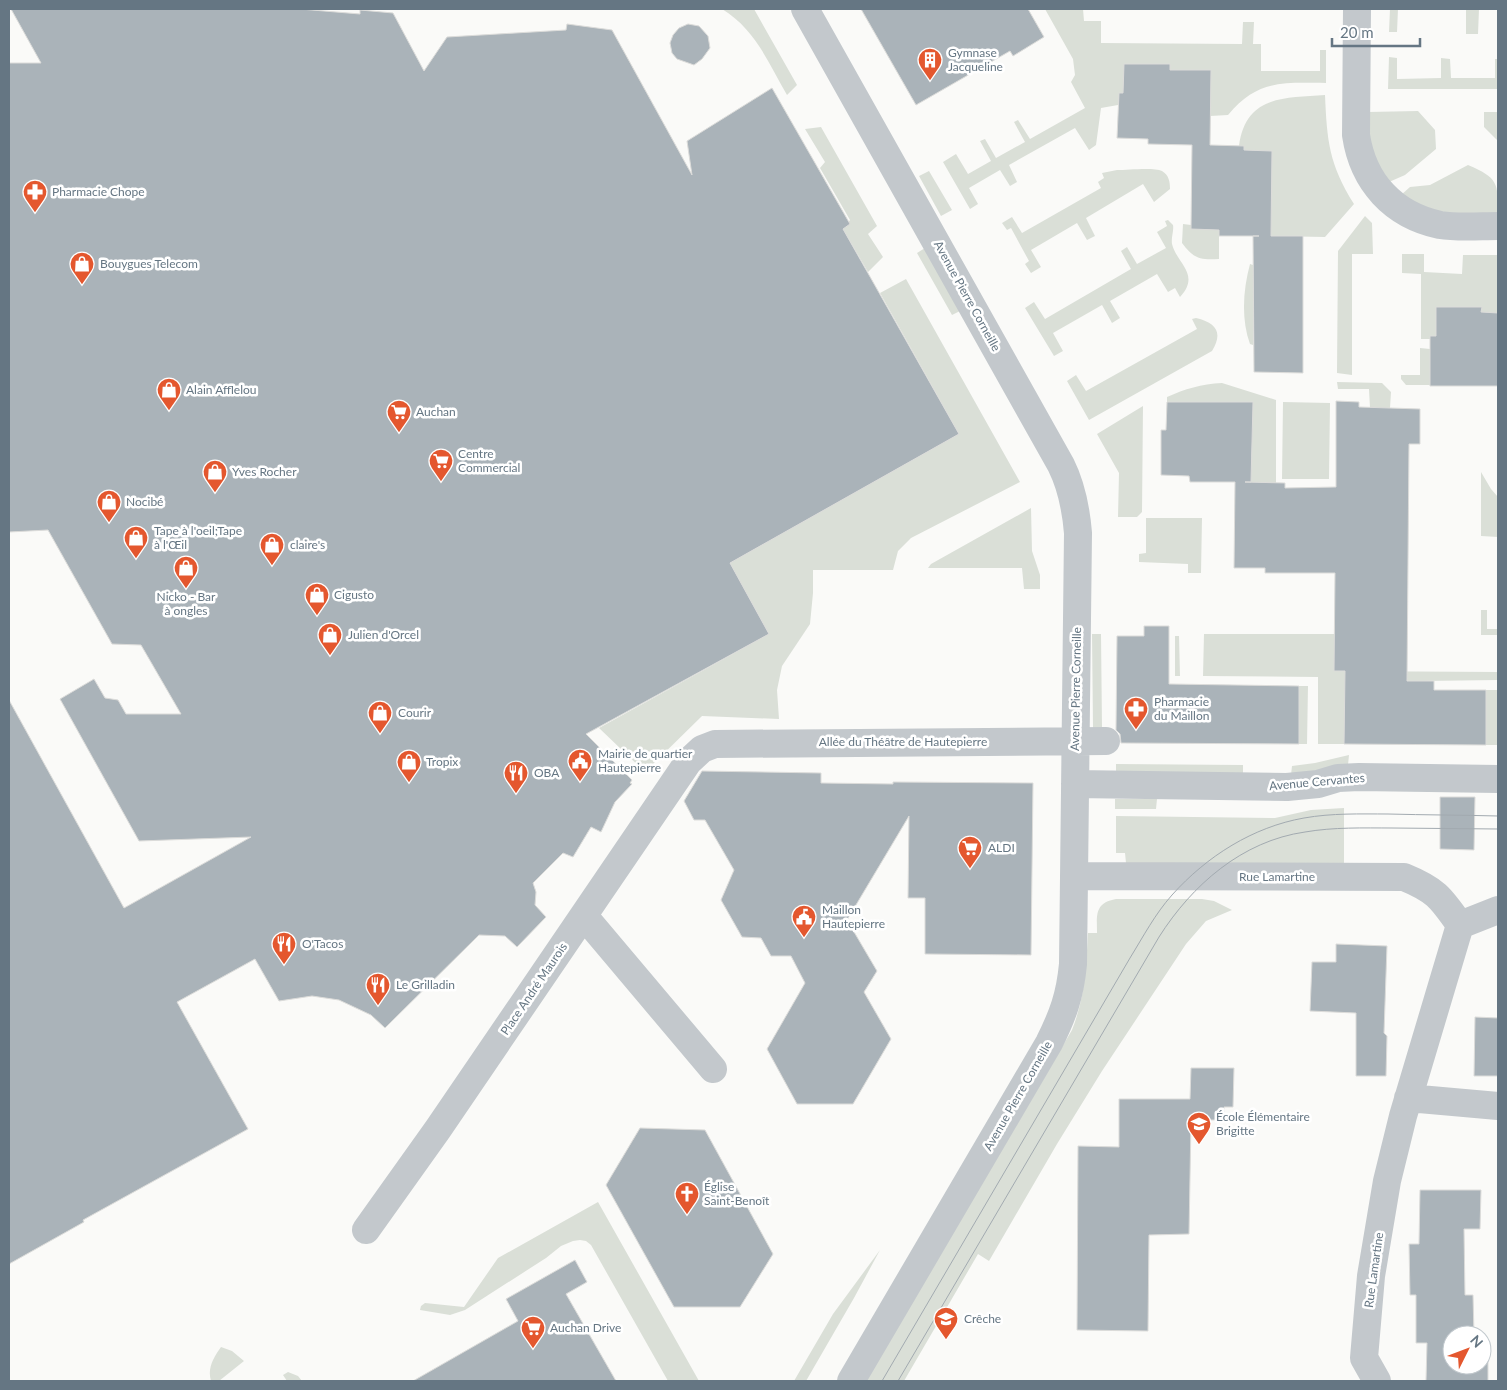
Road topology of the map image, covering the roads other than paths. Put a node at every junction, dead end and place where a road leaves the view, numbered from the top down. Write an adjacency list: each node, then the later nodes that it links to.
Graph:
1 (805, 9): 4 (street, Avenue Pierre Corneille)
2 (1357, 9): 3 (street)
3 (1498, 226)
4 (1076, 741): 5 (street, Allée du Théâtre de Hautepierre); 6 (street, Allée du Théâtre de Hautepierre); 8 (street, Avenue Pierre Corneille)
5 (1106, 741)
6 (702, 749): 11 (street, Place André Maurois)
7 (1498, 778): 8 (street, Avenue Cervantes)
8 (1075, 784): 9 (street, Avenue Pierre Corneille)
9 (1074, 876): 12 (street, Rue Lamartine); 17 (street, Avenue Pierre Corneille)
10 (1498, 910): 12 (street)
11 (584, 916): 13 (street); 16 (street, Place André Maurois)
12 (1460, 925): 14 (street, Rue Lamartine)
13 (713, 1069)
14 (1408, 1098): 15 (street); 18 (street, Rue Lamartine)
15 (1498, 1106)
16 (366, 1230)
17 (851, 1381)
18 (1378, 1381)

